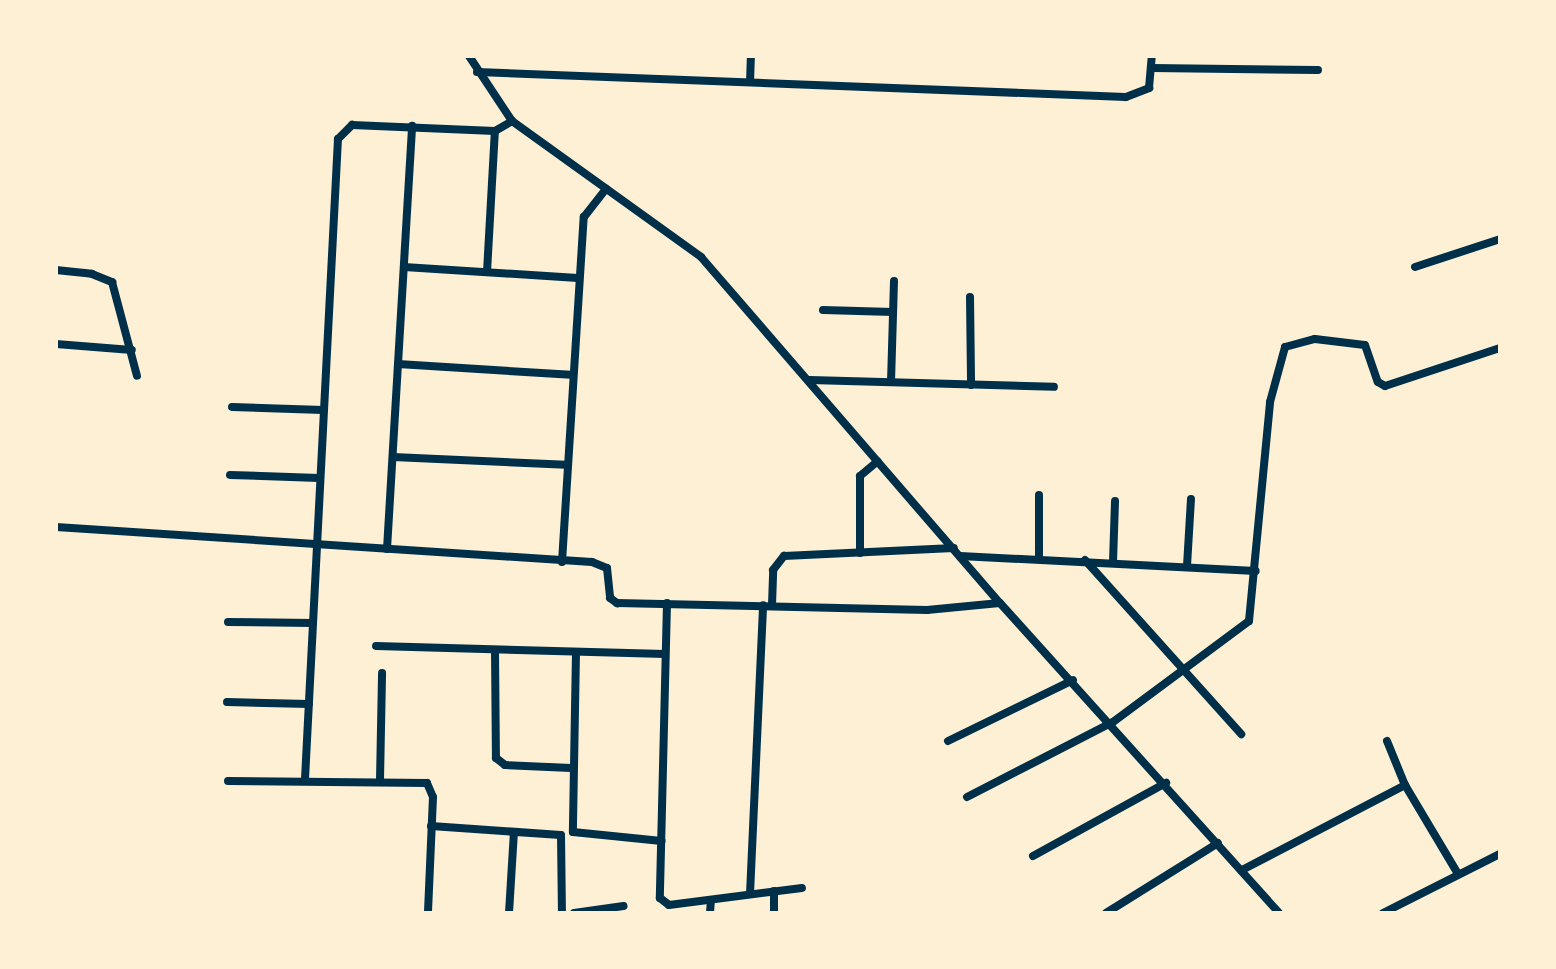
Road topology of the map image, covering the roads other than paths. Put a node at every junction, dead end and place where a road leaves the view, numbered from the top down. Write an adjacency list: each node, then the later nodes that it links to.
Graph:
1 (469, 56): 6 (street)
2 (751, 56): 7 (street)
3 (1152, 56): 4 (street)
4 (1152, 68): 5 (street); 7 (street)
5 (1318, 70)
6 (477, 72): 7 (street); 8 (street)
7 (750, 82)
8 (512, 121): 10 (street); 11 (street)
9 (412, 126): 10 (street); 13 (street); 33 (street)
10 (495, 131): 16 (street)
11 (606, 189): 17 (street); 28 (street)
12 (1500, 239): 14 (street)
13 (404, 267): 16 (street); 25 (street)
14 (1415, 267)
15 (56, 270): 24 (street)
16 (487, 272): 17 (street)
17 (578, 278): 26 (street)
18 (894, 281): 21 (street)
19 (970, 297): 30 (street)
20 (823, 310): 21 (street)
21 (893, 312): 29 (street)
22 (56, 344): 24 (street)
23 (1500, 348): 53 (street)
24 (132, 350): 27 (street)
25 (398, 364): 26 (street); 34 (street)
26 (571, 375): 36 (street)
27 (137, 376)
28 (810, 380): 29 (street); 35 (street)
29 (891, 382): 30 (street)
30 (971, 385): 31 (street)
31 (1054, 387)
32 (232, 407): 33 (street)
33 (323, 410): 38 (street)
34 (393, 457): 36 (street); 45 (street)
35 (878, 461): 44 (street); 46 (street)
36 (566, 465): 50 (street)
37 (230, 475): 38 (street)
38 (319, 478): 43 (street)
39 (1039, 495): 48 (street)
40 (1191, 499): 52 (street)
41 (1115, 501): 51 (street)
42 (56, 527): 43 (street)
43 (316, 546): 45 (street); 58 (street)
44 (954, 548): 46 (street); 47 (street)
45 (387, 549): 50 (street)
46 (860, 553): 56 (street)
47 (960, 556): 48 (street); 55 (street)
48 (1039, 559): 49 (street)
49 (1085, 560): 51 (street); 63 (street)
50 (562, 562): 54 (street)
51 (1113, 562): 52 (street)
52 (1187, 566): 53 (street)
53 (1256, 571): 63 (street)
54 (667, 603): 56 (street); 62 (street)
55 (1000, 603): 56 (street); 65 (street)
56 (767, 605): 89 (street)
57 (228, 622): 58 (street)
58 (313, 623): 67 (street)
59 (376, 646): 60 (street)
60 (495, 650): 61 (street); 72 (street)
61 (576, 652): 62 (street); 72 (street)
62 (665, 654): 81 (street)
63 (1185, 671): 68 (street); 69 (street)
64 (382, 673): 74 (street)
65 (1073, 680): 68 (street); 70 (street)
66 (227, 702): 67 (street)
67 (309, 704): 73 (street)
68 (1113, 722): 76 (street); 78 (street)
69 (1241, 734)
70 (948, 741)
71 (1387, 741): 77 (street)
72 (571, 768): 81 (street)
73 (305, 779): 74 (street); 75 (street)
74 (380, 780): 79 (street)
75 (228, 781)
76 (1166, 783): 82 (street); 84 (street)
77 (1405, 785): 85 (street); 86 (street)
78 (967, 797)
79 (431, 826): 80 (street); 92 (street)
80 (514, 832): 93 (street); 94 (street)
81 (662, 841): 90 (street)
82 (1218, 843): 85 (street); 98 (street)
83 (1500, 854): 86 (street)
84 (1033, 856)
85 (1242, 870): 99 (street)
86 (1458, 874): 100 (street)
87 (802, 888): 88 (street)
88 (774, 891): 89 (street); 97 (street)
89 (750, 894): 90 (street)
90 (711, 900): 96 (street)
91 (624, 906): 95 (street)
92 (428, 913)
93 (509, 913)
94 (562, 913)
95 (574, 913)
96 (710, 913)
97 (774, 913)
98 (1106, 913)
99 (1279, 913)
100 (1383, 913)

